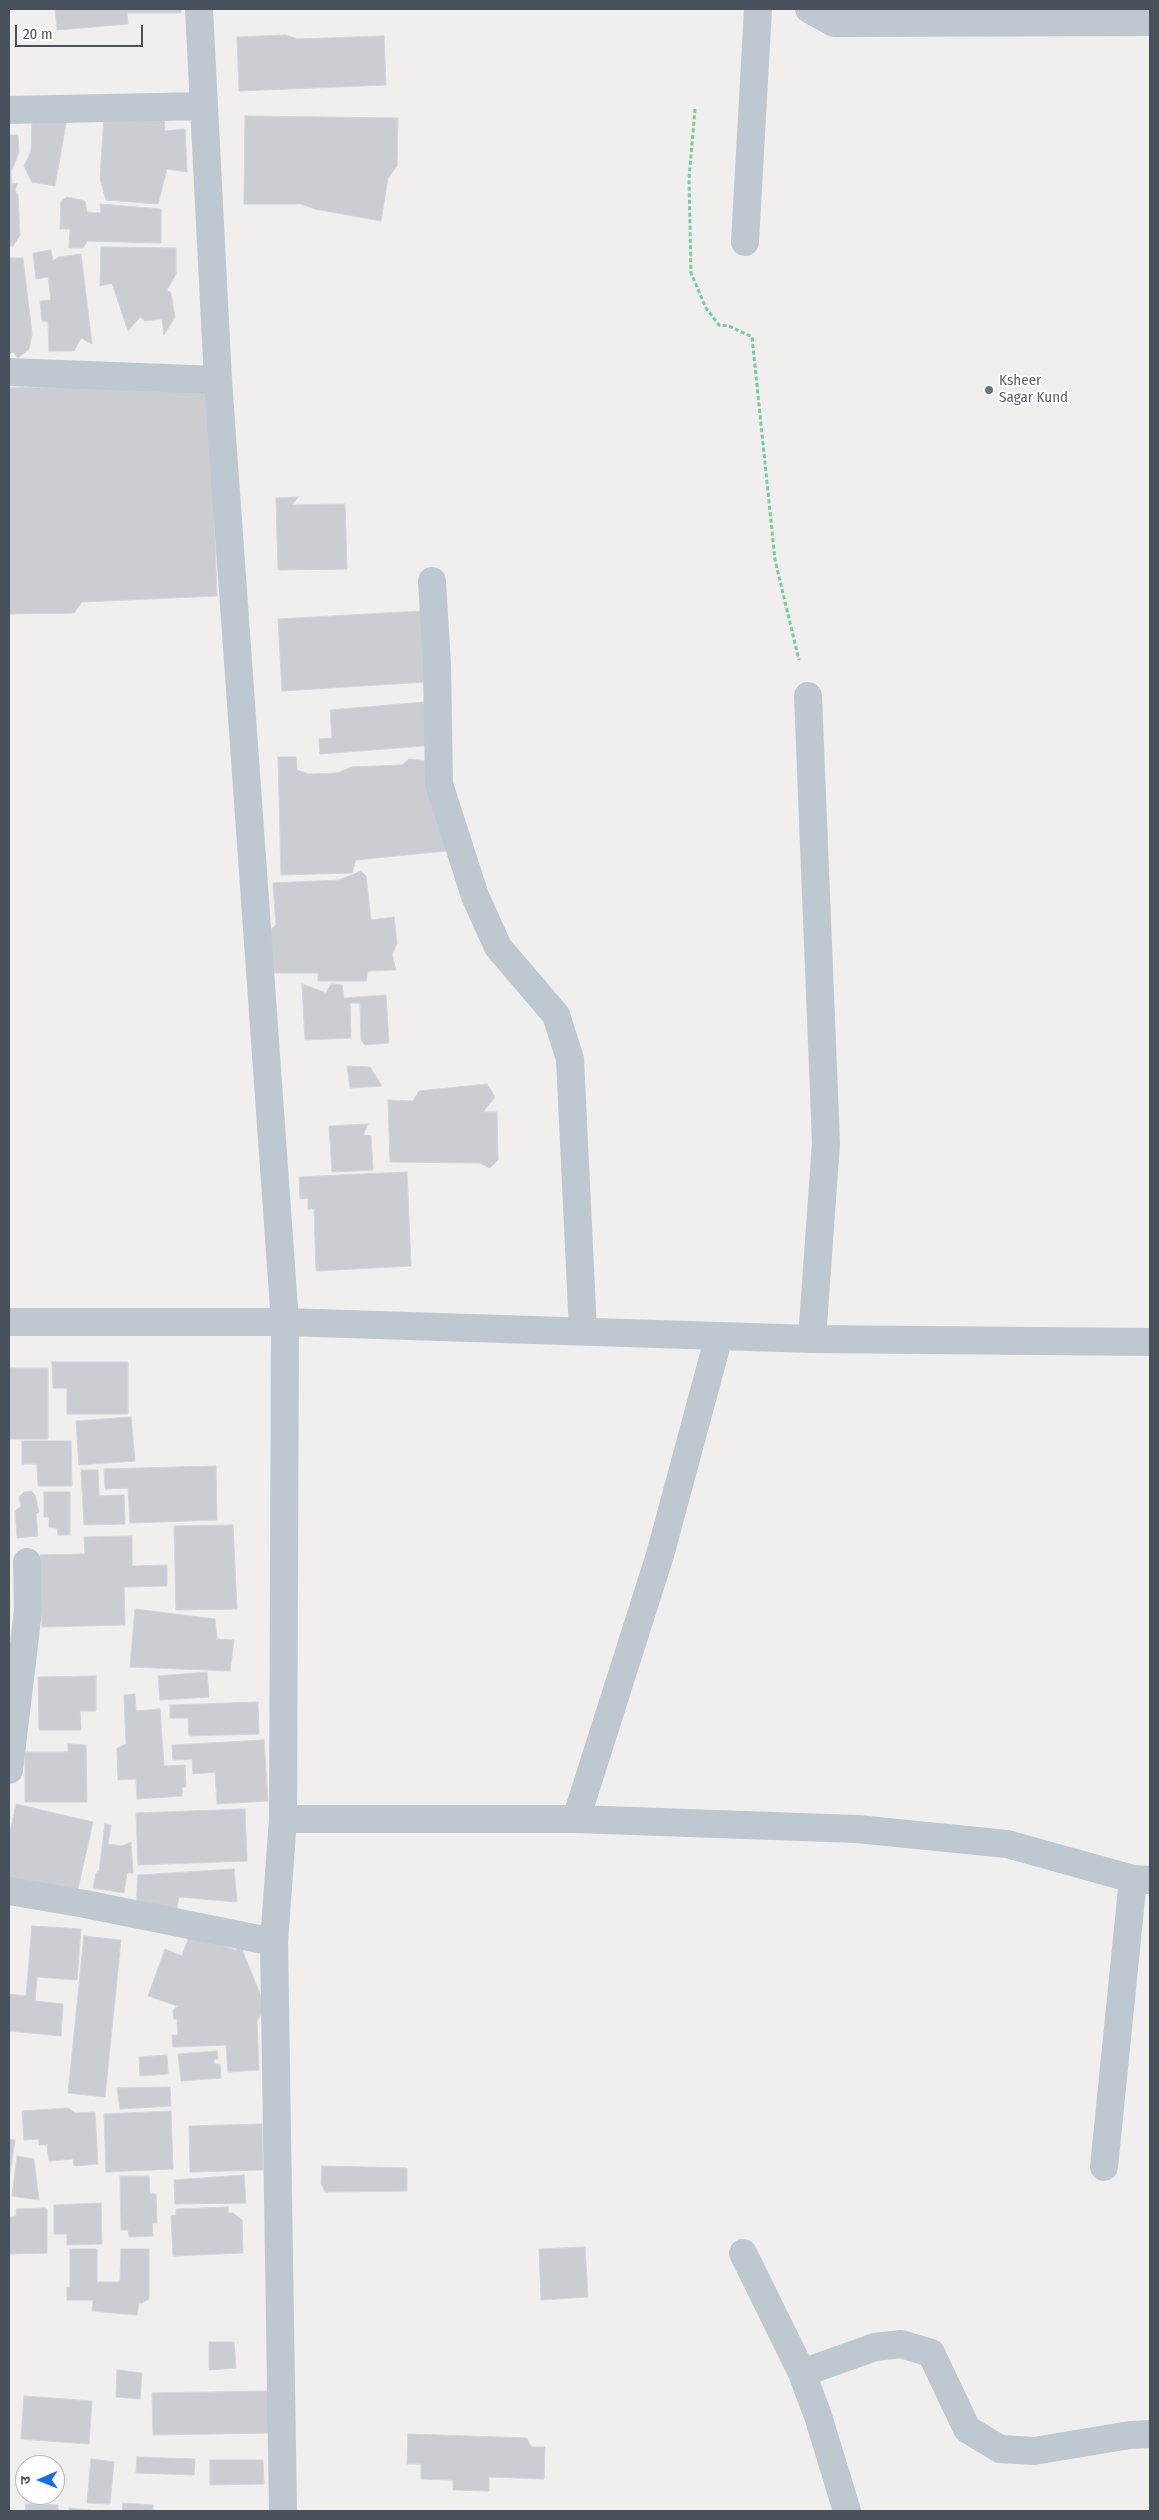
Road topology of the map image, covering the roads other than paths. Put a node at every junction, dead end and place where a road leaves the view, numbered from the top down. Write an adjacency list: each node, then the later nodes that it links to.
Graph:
1 (199, 9): 5 (street)
2 (758, 9): 7 (street)
3 (810, 9): 4 (street)
4 (1150, 22)
5 (204, 106): 6 (street); 9 (street)
6 (9, 110)
7 (745, 242)
8 (9, 372): 9 (street)
9 (218, 380): 13 (street)
10 (432, 581): 14 (street)
11 (808, 696): 16 (street)
12 (9, 1322): 13 (street)
13 (285, 1322): 14 (street); 20 (street)
14 (583, 1332): 15 (street)
15 (719, 1336): 16 (street); 21 (street)
16 (812, 1339): 17 (street)
17 (1150, 1342)
18 (27, 1562): 19 (street)
19 (9, 1770)
20 (283, 1819): 21 (street); 24 (street)
21 (576, 1819): 22 (street)
22 (1141, 1880): 25 (street)
23 (9, 1892): 24 (street)
24 (274, 1942): 29 (street)
25 (1104, 2167)
26 (743, 2253): 27 (street)
27 (802, 2373): 28 (street); 30 (street)
28 (1150, 2434)
29 (283, 2511)
30 (847, 2511)

